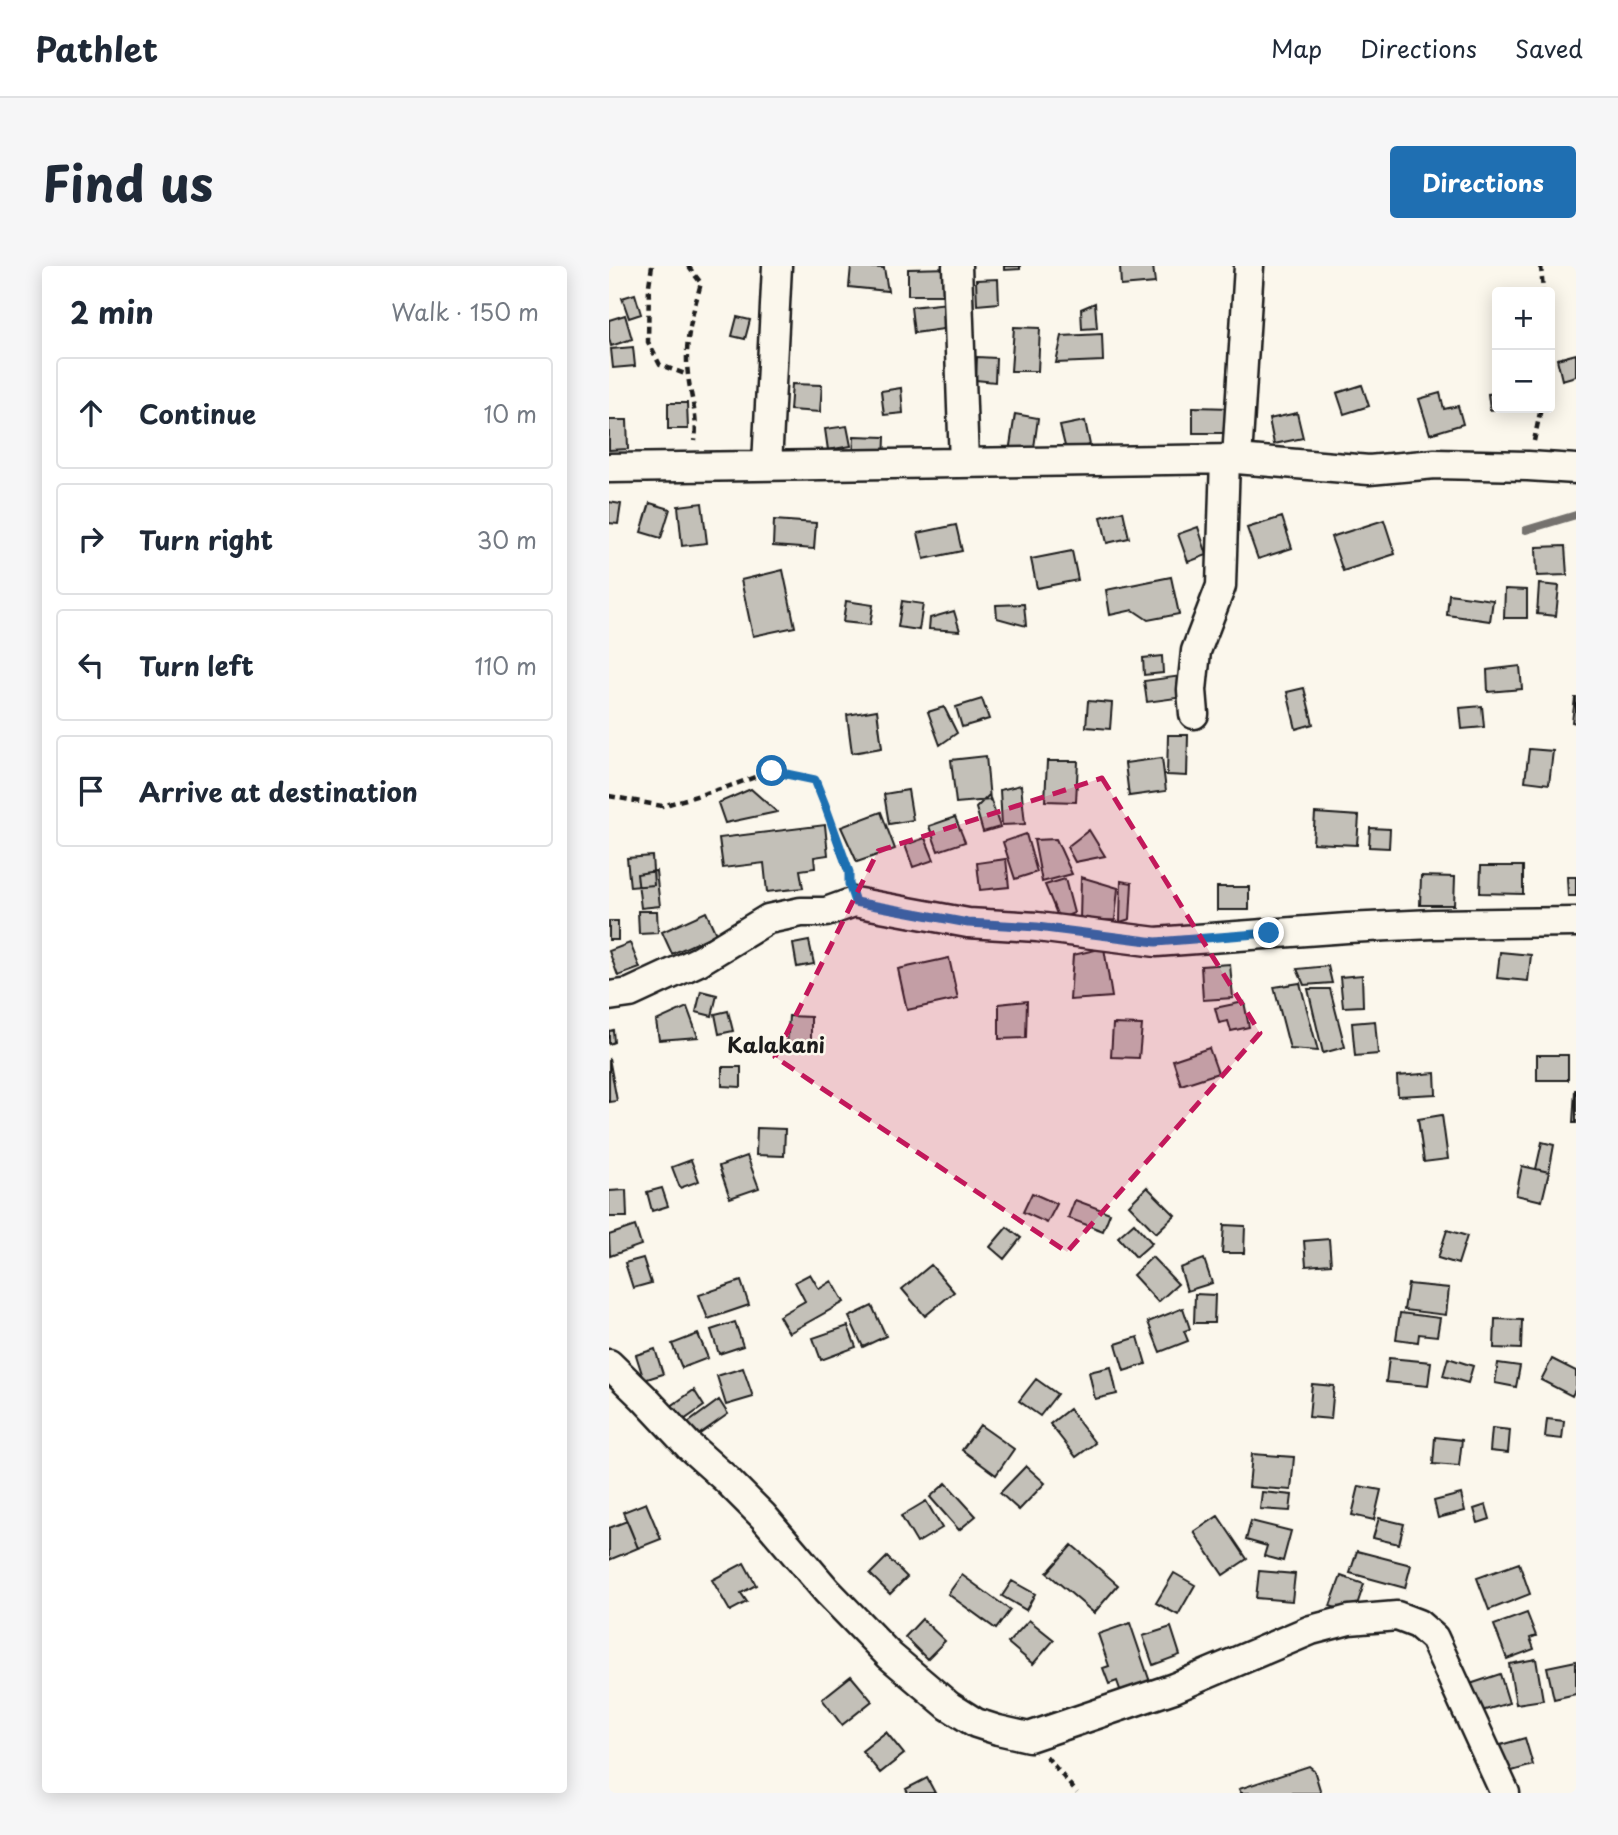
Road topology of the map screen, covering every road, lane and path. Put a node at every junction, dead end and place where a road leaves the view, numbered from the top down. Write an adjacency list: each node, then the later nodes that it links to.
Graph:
1 (652, 266): 8 (path)
2 (688, 266): 8 (path)
3 (778, 266): 11 (street)
4 (957, 266): 10 (street)
5 (1249, 266): 9 (street)
6 (1541, 266): 7 (path)
7 (1542, 287)
8 (688, 375): 12 (path)
9 (1231, 459): 10 (street); 14 (street); 15 (street)
10 (964, 463): 11 (street)
11 (767, 465): 12 (street)
12 (692, 466): 13 (street)
13 (609, 468)
14 (1576, 469)
15 (1194, 715)
16 (609, 796): 17 (path)
17 (855, 902): 18 (street); 19 (street)
18 (1576, 922)
19 (609, 996)
20 (609, 1364): 21 (street)
21 (1030, 1737): 22 (path); 23 (street)
22 (1077, 1793)
23 (1505, 1793)

